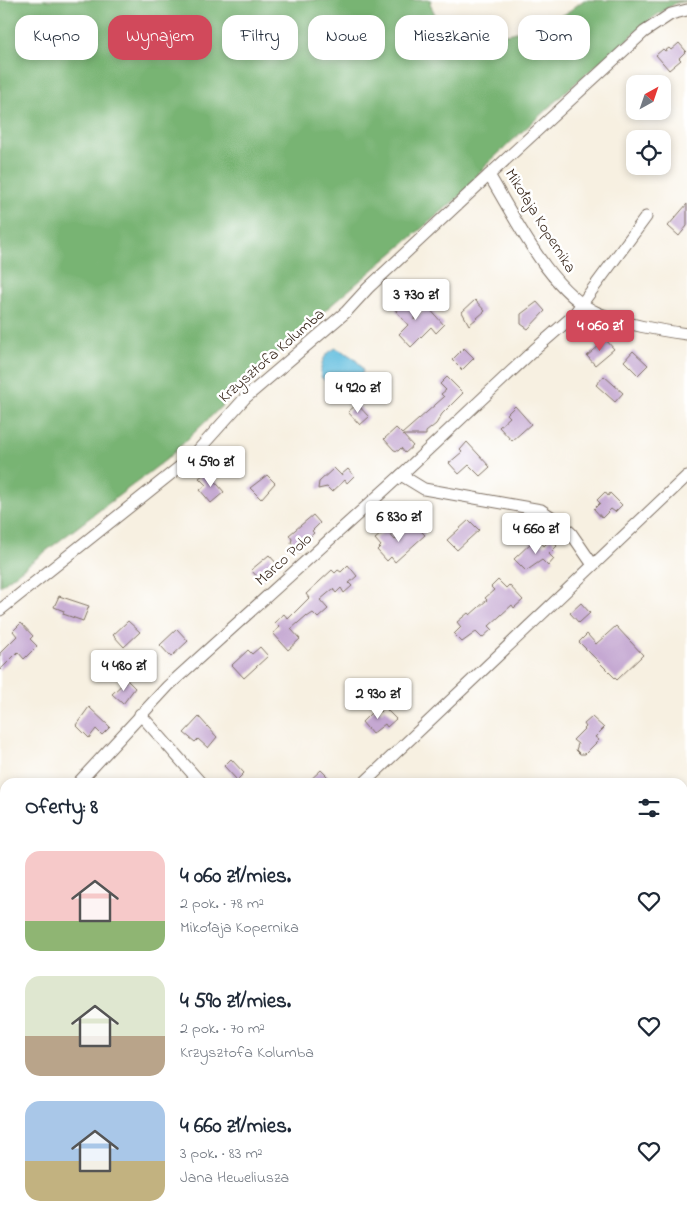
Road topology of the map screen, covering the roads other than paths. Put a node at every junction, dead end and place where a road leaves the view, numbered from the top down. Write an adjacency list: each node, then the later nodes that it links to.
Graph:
1 (687, 10): 2 (street, Mikołaja Kopernika)
2 (489, 175): 4 (street, Mikołaja Kopernika); 9 (street, Krzysztofa Kolumba)
3 (646, 217): 4 (street, Marco Polo)
4 (582, 304): 5 (street, Mikołaja Kopernika); 6 (street, Marco Polo)
5 (687, 334)
6 (401, 475): 8 (street); 10 (street, Marco Polo)
7 (687, 476): 8 (street)
8 (593, 565): 13 (street)
9 (0, 610)
10 (140, 714): 11 (street, Marco Polo); 12 (street)
11 (83, 778)
12 (196, 778)
13 (369, 778)

